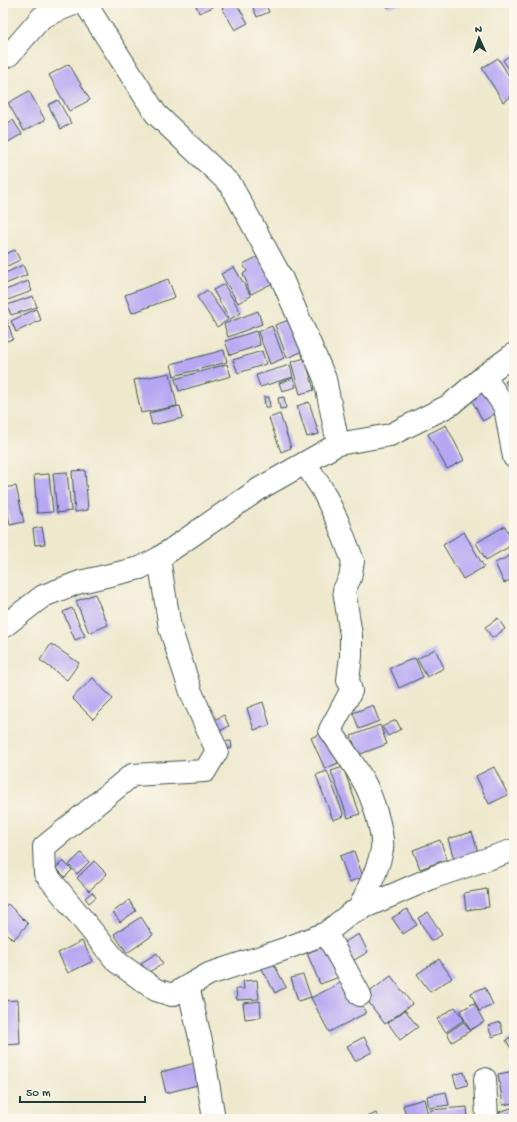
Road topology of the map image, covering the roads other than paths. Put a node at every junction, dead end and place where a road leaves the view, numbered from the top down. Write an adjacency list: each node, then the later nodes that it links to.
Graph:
1 (76, 3): 3 (street)
2 (85, 3): 6 (street)
3 (3, 58)
4 (514, 354): 5 (street)
5 (484, 376): 6 (street); 7 (street)
6 (338, 444): 8 (street)
7 (514, 457)
8 (305, 463): 9 (street); 12 (street)
9 (159, 558): 10 (street); 14 (street)
10 (3, 627)
11 (514, 850): 12 (street)
12 (359, 909): 13 (street)
13 (326, 934): 14 (street); 15 (street)
14 (188, 986): 17 (street)
15 (360, 995)
16 (486, 1079): 18 (street)
17 (214, 1119)
18 (487, 1119)

